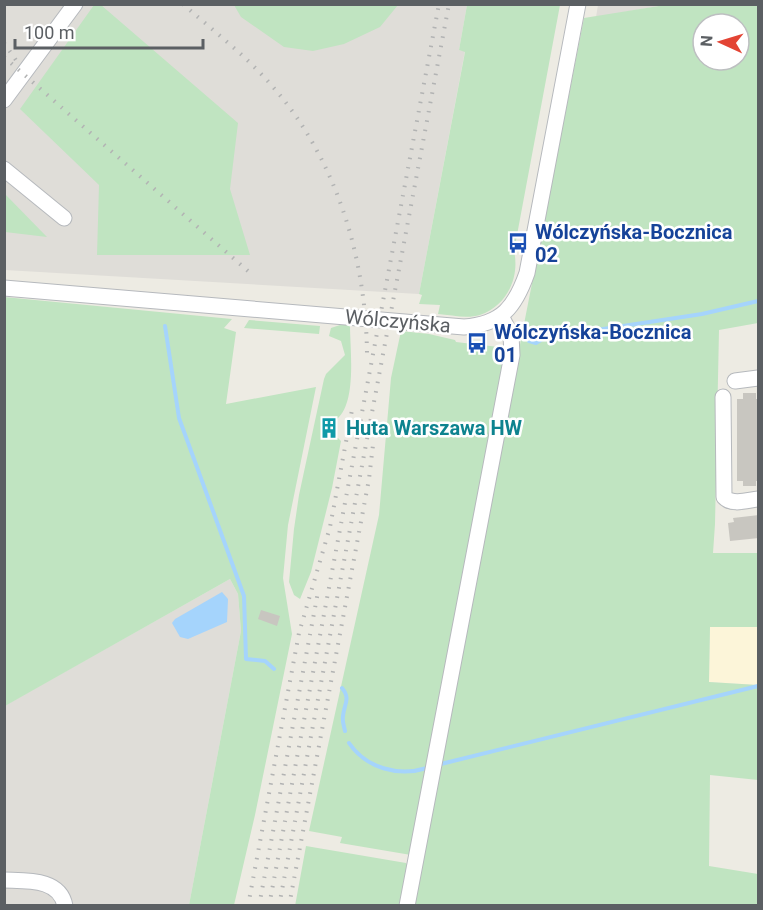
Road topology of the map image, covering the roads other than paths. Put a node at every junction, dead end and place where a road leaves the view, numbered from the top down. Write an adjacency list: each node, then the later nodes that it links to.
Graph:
1 (75, 4): 3 (street)
2 (578, 4): 7 (street)
3 (4, 100)
4 (4, 169): 5 (street)
5 (64, 218)
6 (4, 288): 7 (street, Wólczyńska)
7 (501, 316): 14 (street)
8 (759, 378): 9 (street)
9 (735, 381)
10 (723, 397): 11 (street)
11 (759, 499)
12 (4, 880): 13 (street)
13 (65, 906)
14 (407, 906)

